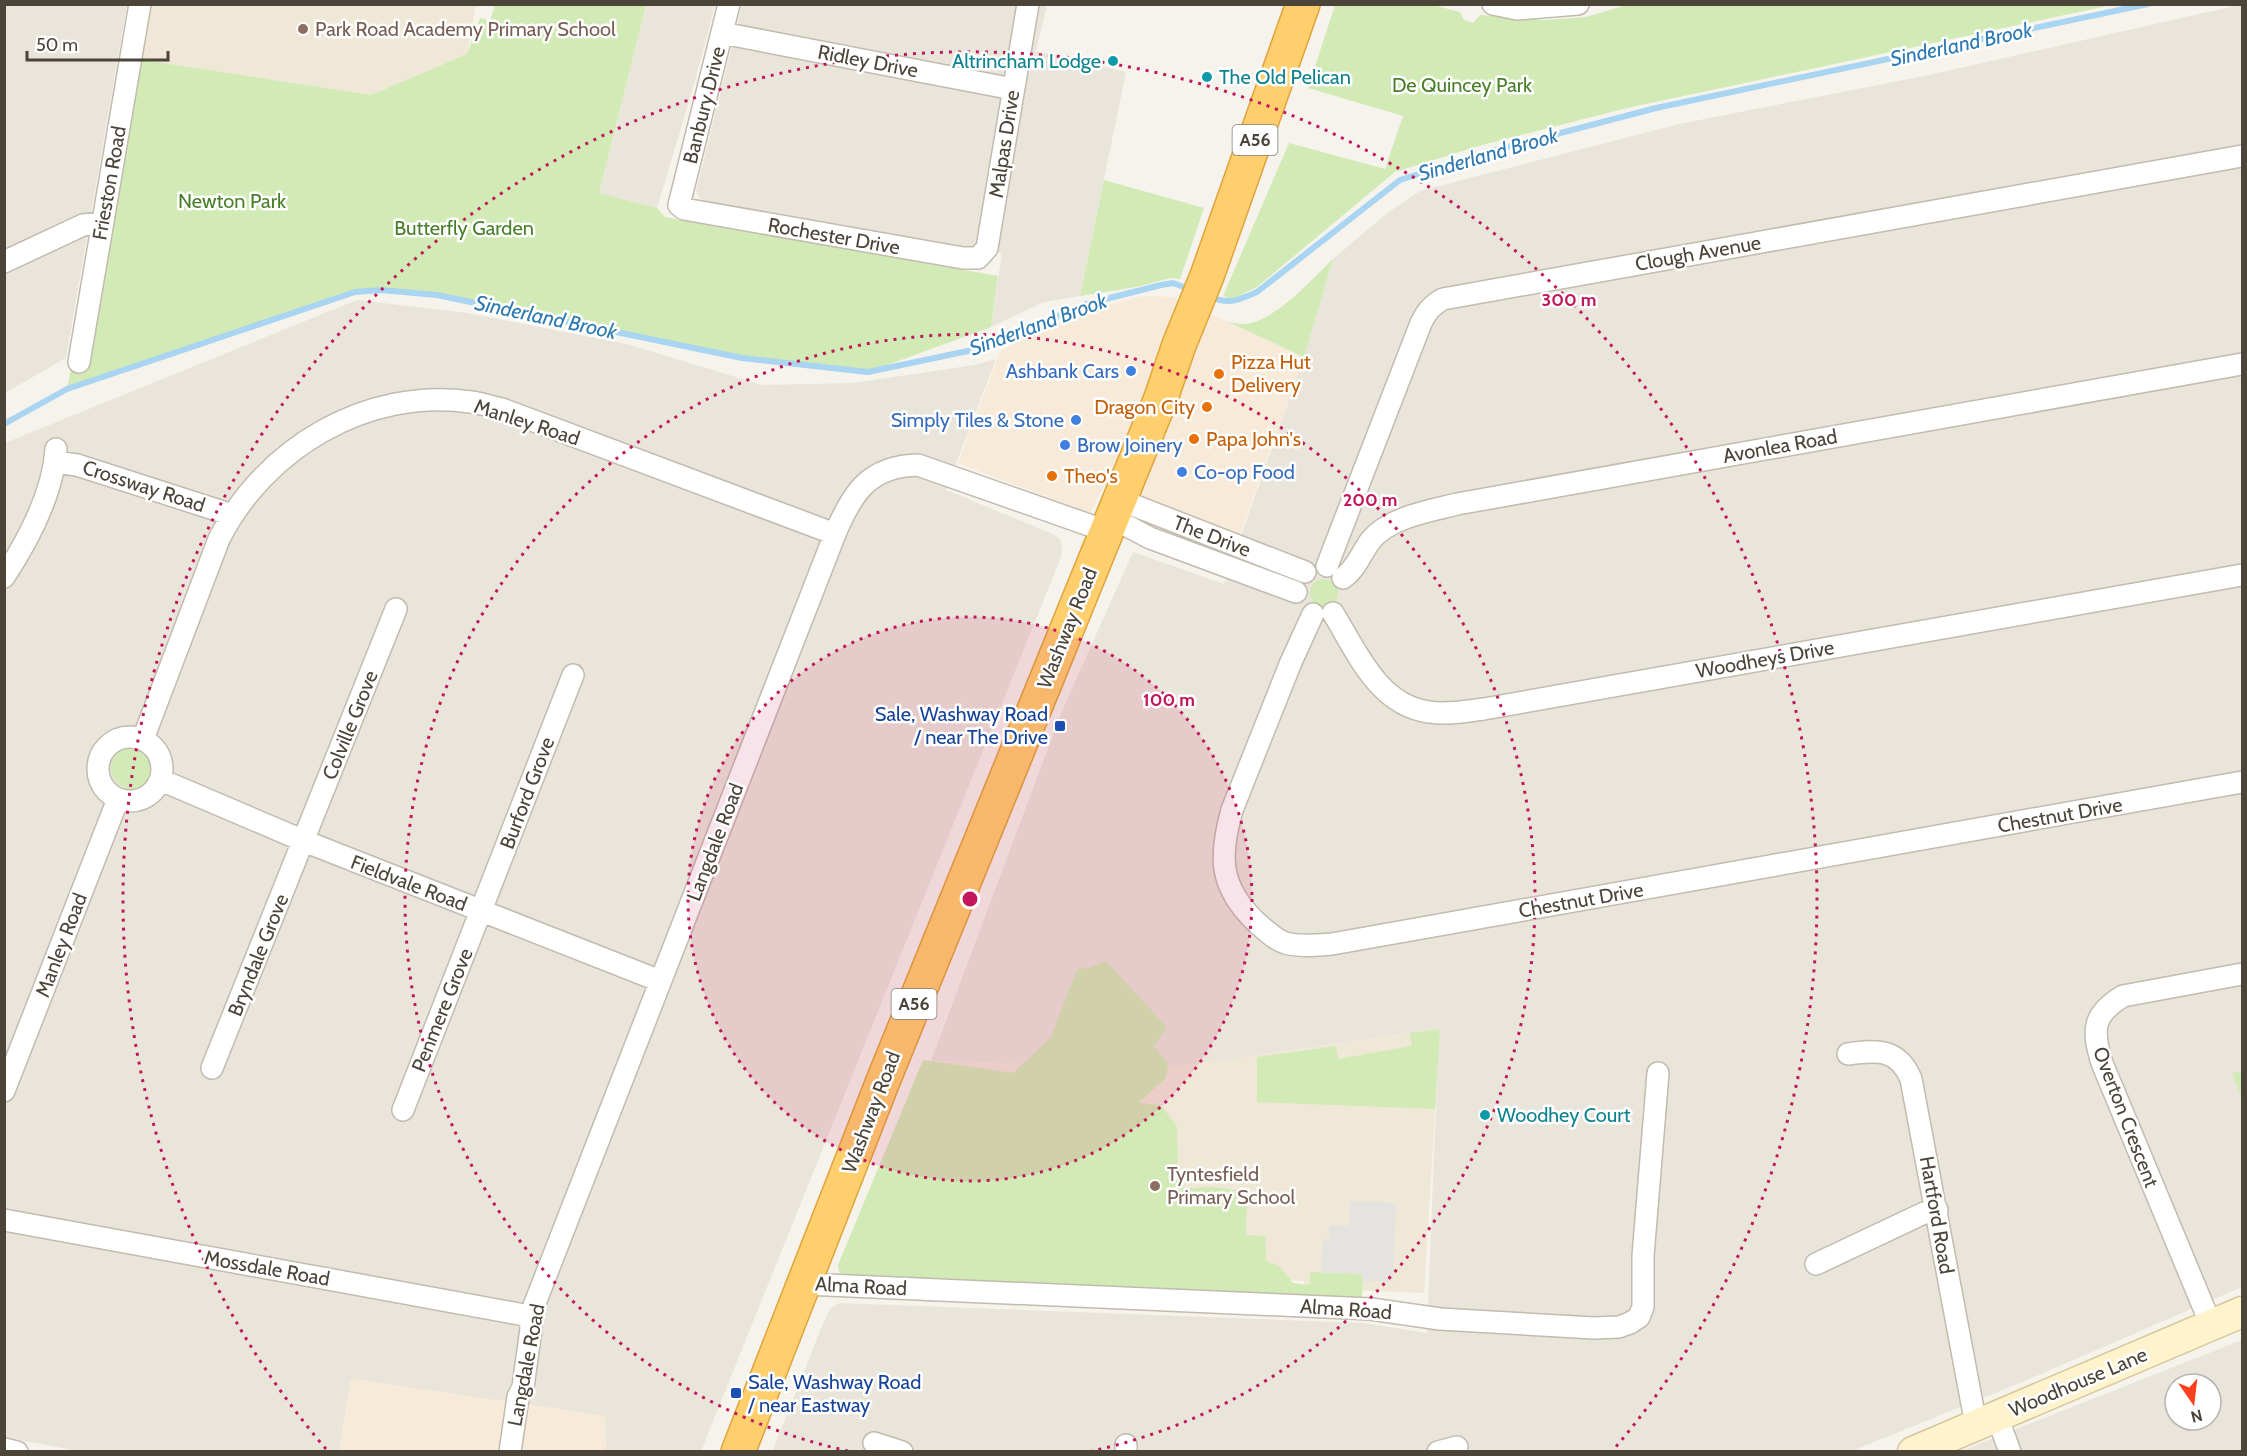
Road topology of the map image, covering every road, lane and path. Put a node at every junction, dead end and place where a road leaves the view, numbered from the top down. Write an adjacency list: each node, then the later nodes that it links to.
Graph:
1 (140, 4): 11 (street, Frieston Road)
2 (729, 4): 7 (street, Banbury Drive)
3 (1028, 4): 8 (street, Malpas Drive)
4 (1303, 4): 17 (highway, Washway Road / A56)
5 (1493, 4): 6 (street)
6 (1578, 4)
7 (722, 33): 8 (street, Ridley Drive); 10 (street, Banbury Drive)
8 (1013, 89): 12 (street, Malpas Drive)
9 (2242, 156): 21 (street, Clough Avenue)
10 (679, 205): 12 (street, Rochester Drive)
11 (103, 223): 13 (street); 14 (street, Frieston Road)
12 (987, 248)
13 (4, 262)
14 (79, 362)
15 (2242, 364): 21 (street, Avonlea Road)
16 (229, 518): 18 (street, Manley Road); 23 (street, Crossway Road); 28 (street, Manley Road)
17 (1108, 527): 18 (street, Langdale Road); 19 (street, The Drive); 19 (street, The Drive); 20 (street, The Drive); 44 (highway, Washway Road / A56)
18 (835, 534): 35 (street, Langdale Road)
19 (1150, 538): 24 (street, The Drive)
20 (1305, 572): 21 (street); 24 (street)
21 (1335, 572): 26 (street)
22 (2242, 574): 26 (street, Woodheys Drive)
23 (4, 577)
24 (1296, 592): 26 (street)
25 (396, 609): 32 (street, Colville Grove)
26 (1323, 614): 30 (street, Chestnut Drive)
27 (573, 675): 33 (street, Burford Grove)
28 (143, 739): 29 (street); 31 (street)
29 (161, 780): 31 (street); 32 (street, Fieldvale Road)
30 (2242, 782)
31 (118, 799): 39 (street, Manley Road)
32 (304, 841): 33 (street, Fieldvale Road); 37 (street, Bryndale Grove)
33 (481, 911): 35 (street, Fieldvale Road); 40 (street, Penmere Grove)
34 (2242, 974): 47 (street, Overton Crescent)
35 (660, 981): 46 (street, Langdale Road)
36 (1848, 1054): 41 (street, Hartford Road)
37 (212, 1068)
38 (1658, 1073): 44 (street, Alma Road)
39 (4, 1091)
40 (403, 1110)
41 (1937, 1210): 43 (street); 48 (street, Hartford Road)
42 (4, 1220): 46 (street, Mossdale Road)
43 (1816, 1264)
44 (805, 1284): 53 (highway, Washway Road / A56)
45 (2242, 1312): 47 (street, Woodhouse Lane)
46 (531, 1316): 52 (street, Langdale Road)
47 (2211, 1325): 48 (street, Woodhouse Lane)
48 (1986, 1421): 55 (street, Woodhouse Lane); 56 (street, Hartford Road)
49 (874, 1443): 54 (street)
50 (4, 1449): 51 (street)
51 (17, 1452)
52 (510, 1452)
53 (738, 1452)
54 (902, 1452)
55 (1913, 1452)
56 (2010, 1452)

